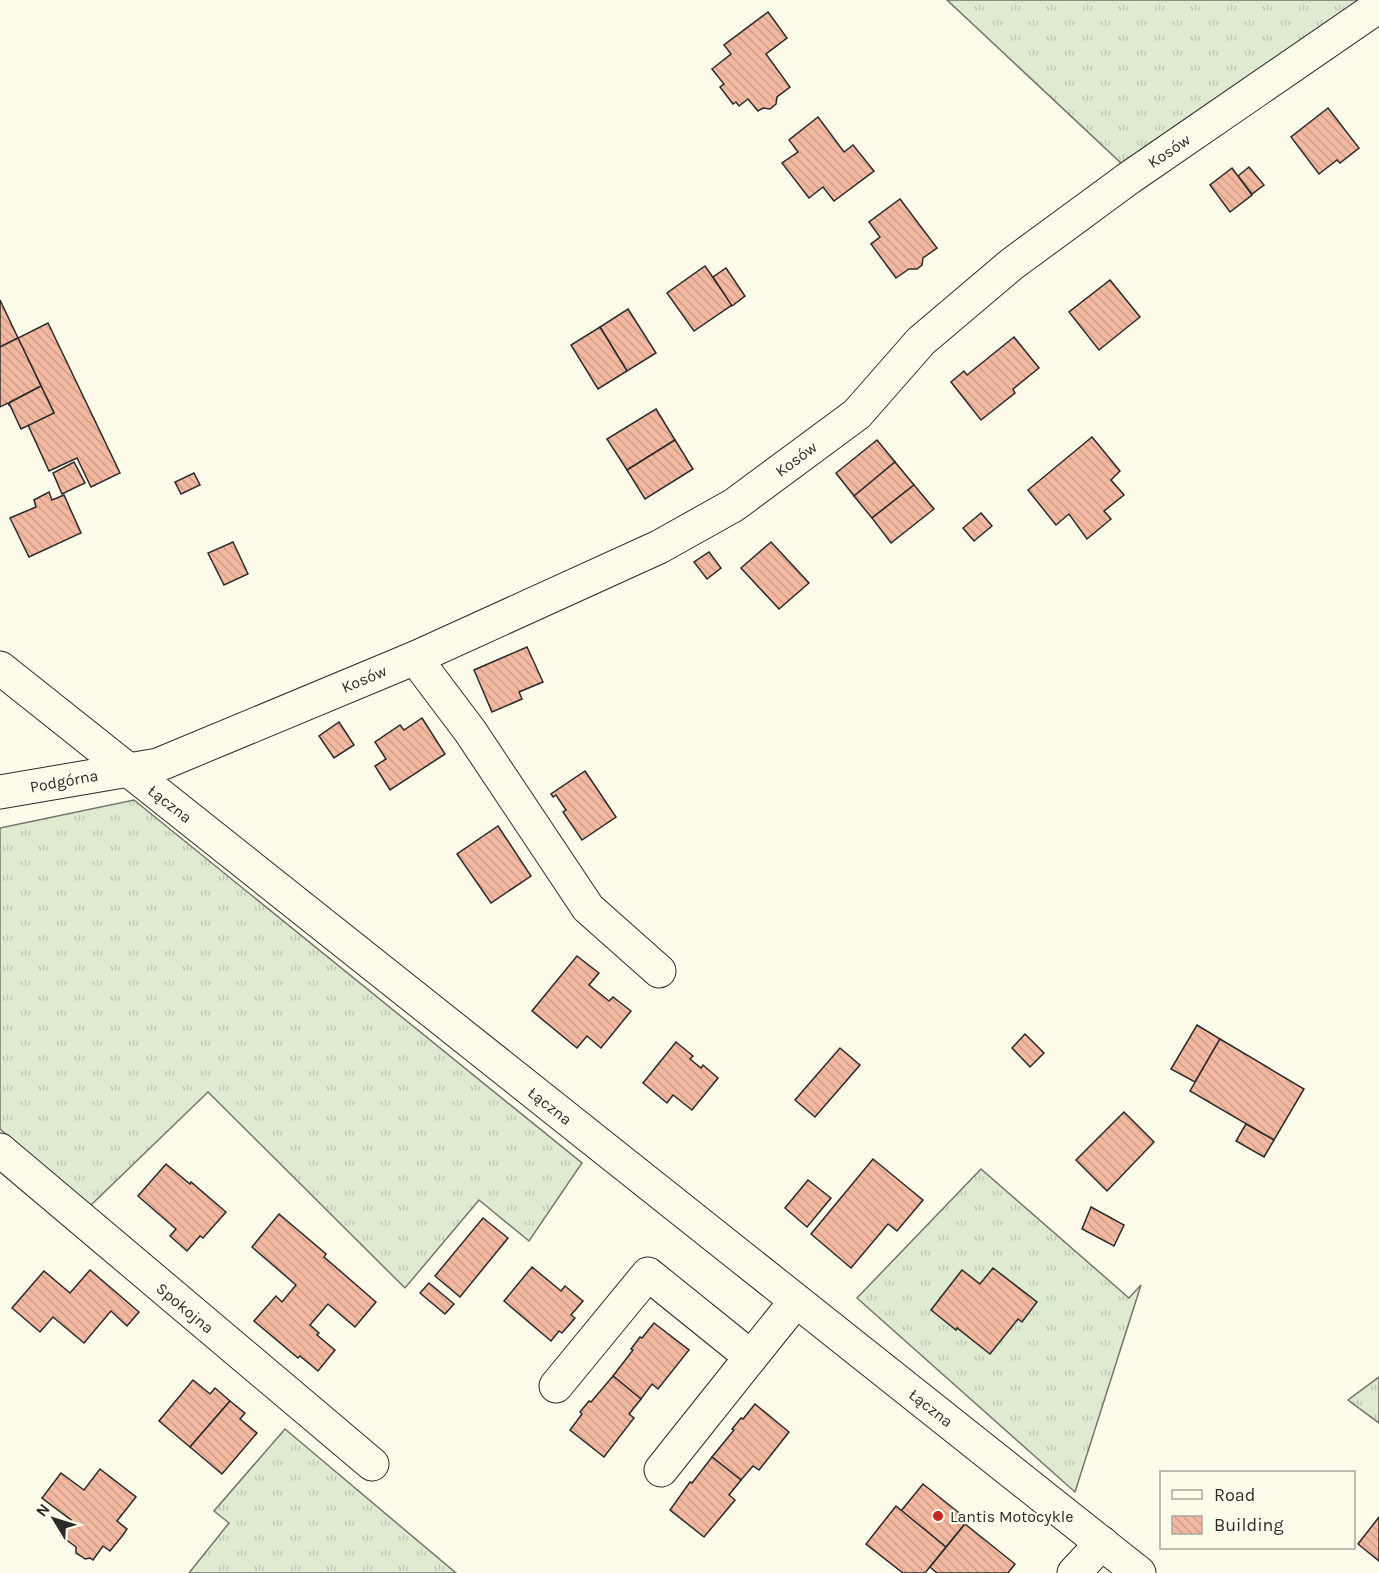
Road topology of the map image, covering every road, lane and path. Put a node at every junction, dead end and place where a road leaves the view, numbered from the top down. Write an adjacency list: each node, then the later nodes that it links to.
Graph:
1 (1379, 6): 2 (street, Kosów)
2 (415, 658): 4 (street, Kosów); 6 (street)
3 (0, 668): 4 (street, Łączna)
4 (127, 770): 5 (street, Podgórna); 8 (street, Łączna)
5 (0, 792)
6 (658, 971)
7 (0, 1150): 11 (street, Spokojna)
8 (796, 1301): 9 (street); 13 (street, Łączna)
9 (751, 1357): 10 (street); 12 (street)
10 (556, 1386)
11 (372, 1464)
12 (661, 1470)
13 (1102, 1543): 14 (street); 15 (street, Łączna)
14 (1074, 1573)
15 (1139, 1573)

